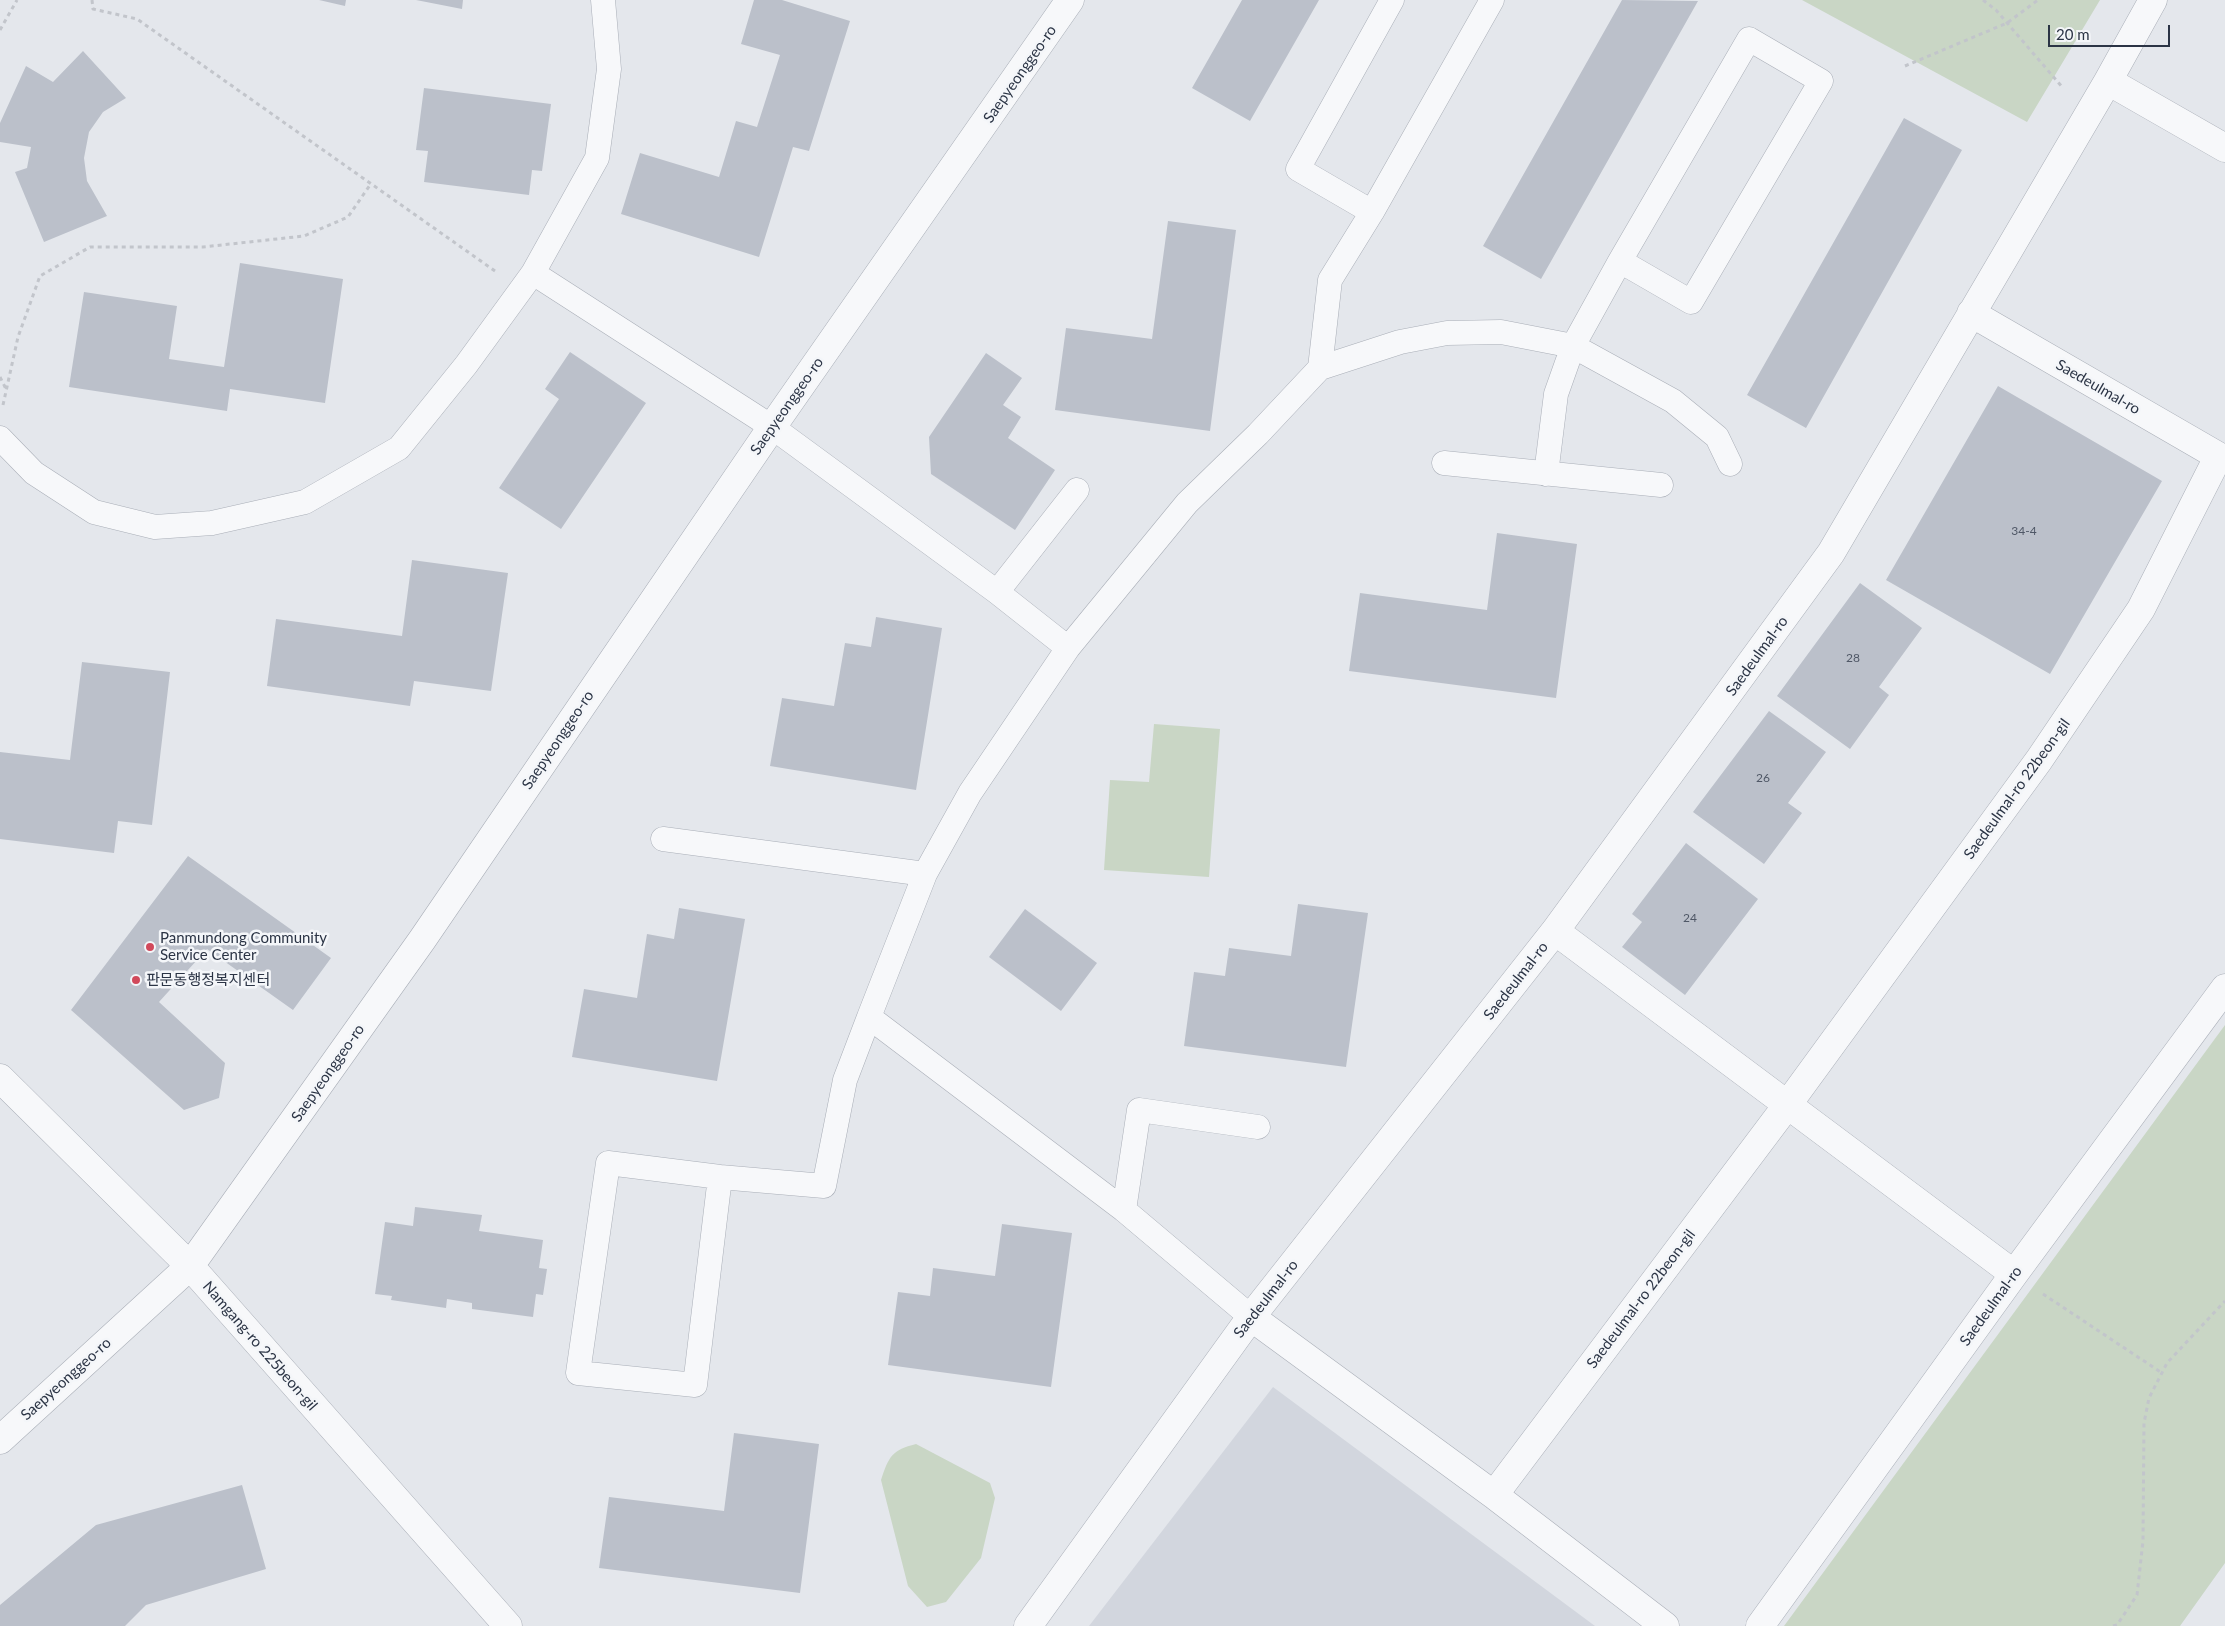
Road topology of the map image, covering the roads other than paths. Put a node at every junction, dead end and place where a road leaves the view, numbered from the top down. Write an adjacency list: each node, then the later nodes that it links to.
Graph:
1 (603, 0): 10 (lane)
2 (1070, 0): 14 (street, Saepyeonggeo-ro)
3 (1392, 0): 8 (lane)
4 (1492, 0): 8 (lane)
5 (2153, 0): 6 (street, Saedeulmal-ro)
6 (2108, 81): 7 (street); 11 (street, Saedeulmal-ro)
7 (2225, 148)
8 (1372, 212): 13 (lane)
9 (1620, 261): 9 (lane); 12 (lane)
10 (527, 281): 14 (lane); 15 (lane)
11 (1971, 313): 16 (street, Saedeulmal-ro); 26 (street, Saedeulmal-ro)
12 (1574, 346): 13 (lane); 18 (lane); 19 (lane)
13 (1320, 368): 23 (lane)
14 (772, 427): 22 (lane); 34 (street, Saepyeonggeo-ro)
15 (0, 438)
16 (2222, 458): 30 (street, Saedeulmal-ro 22beon-gil)
17 (1444, 463): 19 (lane)
18 (1730, 464)
19 (1546, 474): 20 (lane)
20 (1660, 485)
21 (1077, 490): 22 (lane)
22 (997, 592): 23 (lane)
23 (1068, 648): 25 (lane)
24 (663, 840): 25 (lane)
25 (925, 874): 28 (lane)
26 (1555, 931): 30 (street); 36 (street, Saedeulmal-ro)
27 (2225, 988): 35 (street, Saedeulmal-ro)
28 (870, 1017): 32 (lane); 33 (lane)
29 (0, 1078): 34 (street, Namgang-ro 225beon-gil)
30 (1788, 1104): 35 (street); 38 (street, Saedeulmal-ro 22beon-gil)
31 (1258, 1127): 33 (lane)
32 (720, 1177): 32 (lane)
33 (1124, 1210): 36 (lane)
34 (190, 1266): 37 (street, Saepyeonggeo-ro); 39 (street, Namgang-ro 225beon-gil)
35 (2014, 1274): 42 (street, Saedeulmal-ro)
36 (1251, 1318): 38 (street); 40 (street, Saedeulmal-ro)
37 (0, 1440)
38 (1494, 1495): 41 (street)
39 (508, 1626)
40 (1028, 1626)
41 (1665, 1626)
42 (1760, 1626)

